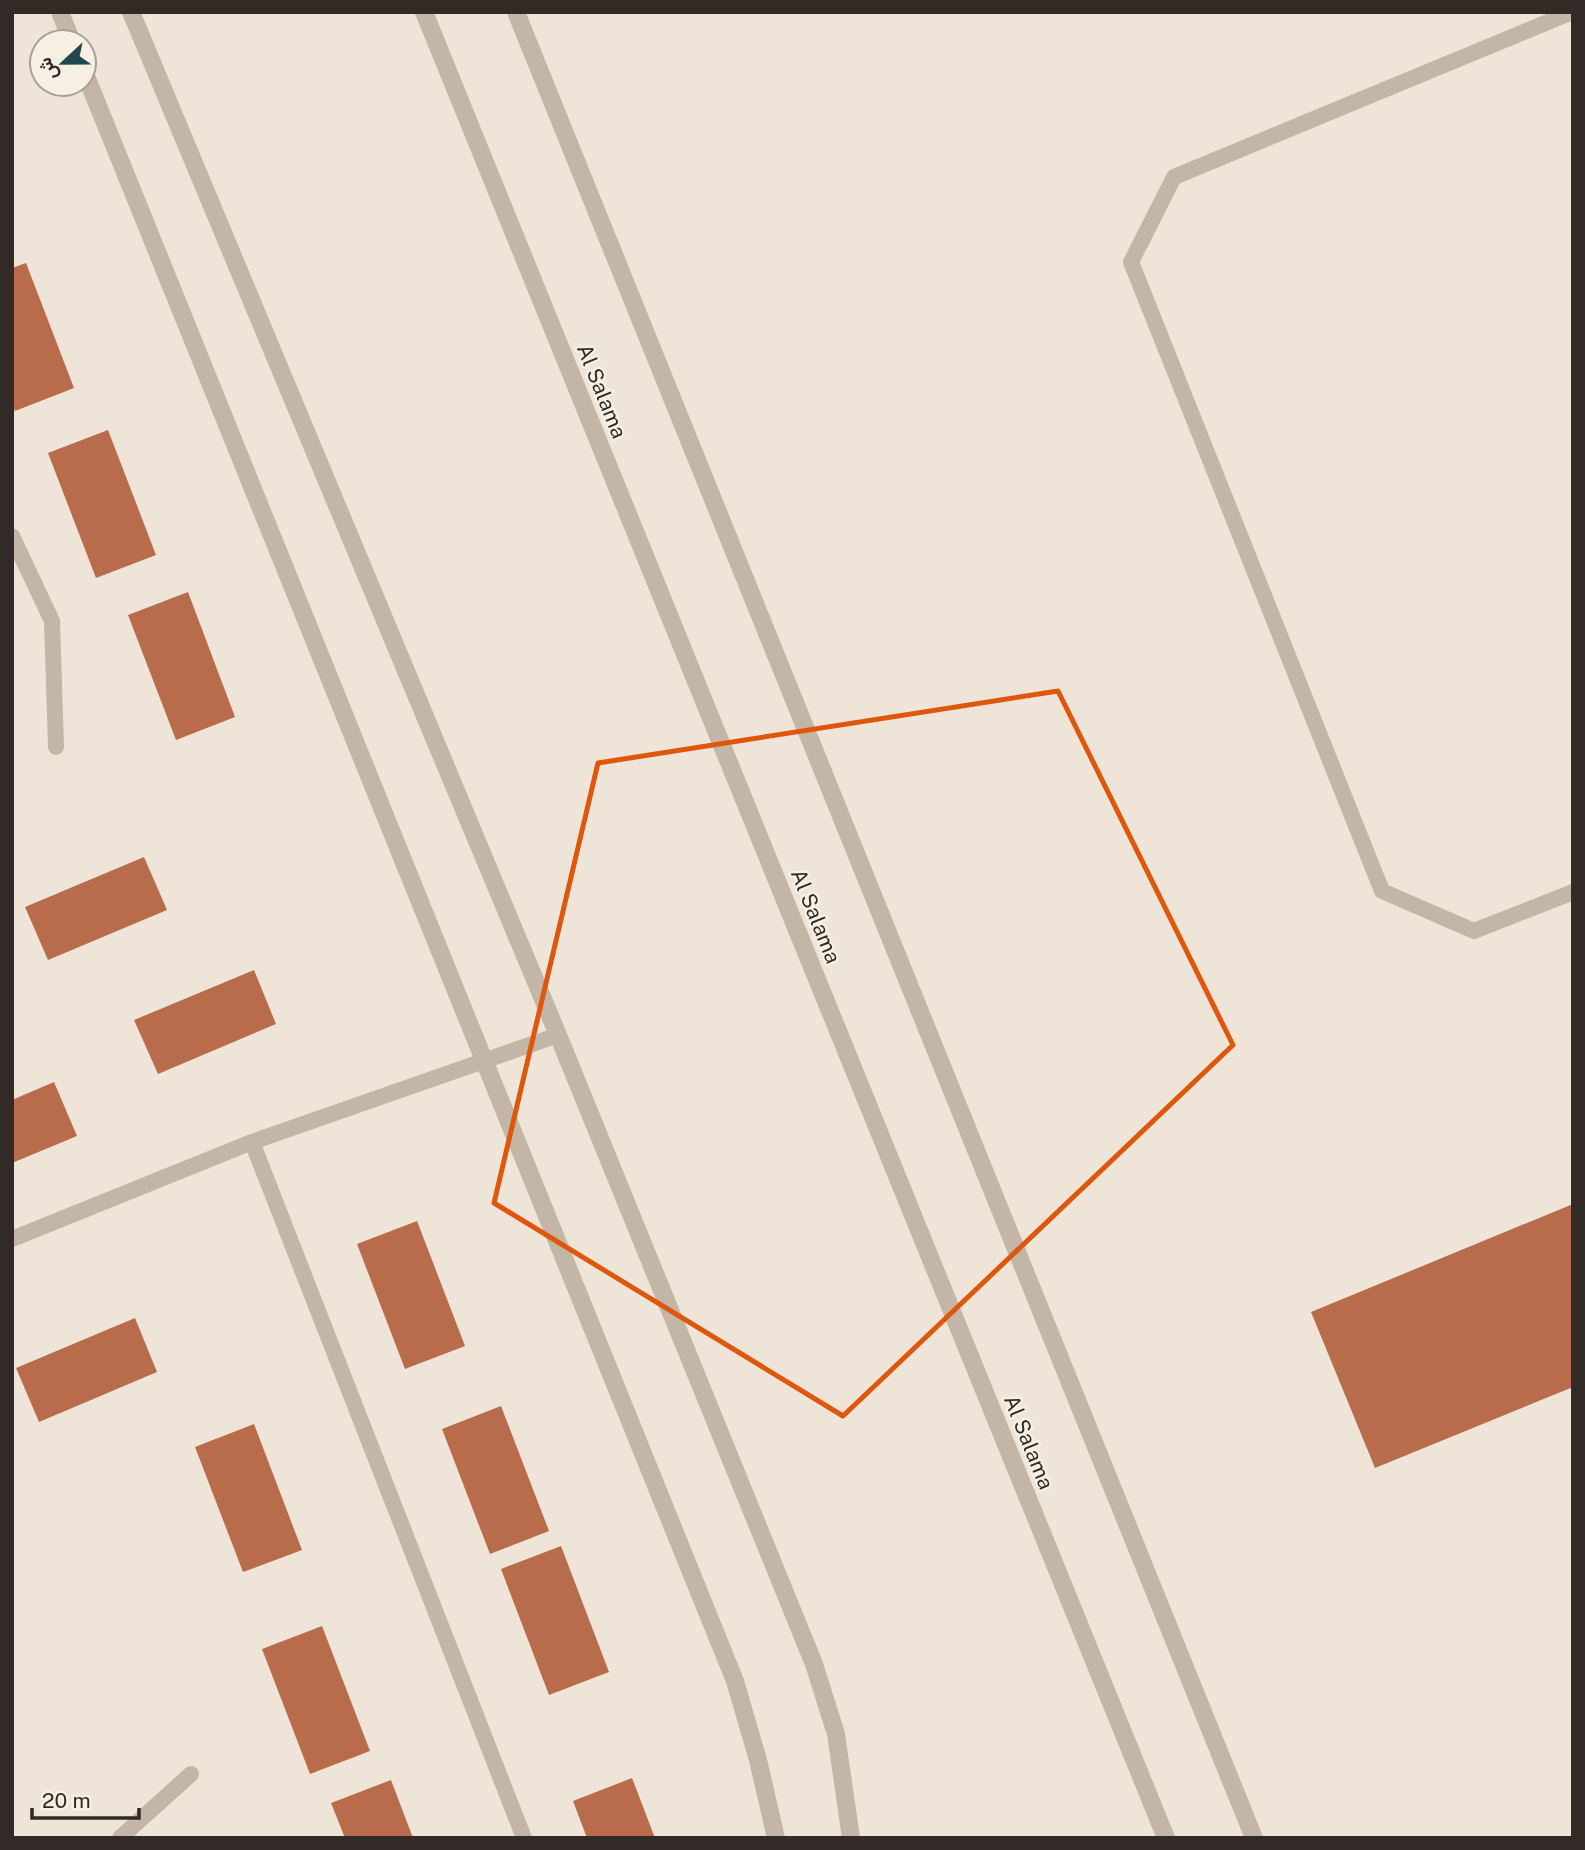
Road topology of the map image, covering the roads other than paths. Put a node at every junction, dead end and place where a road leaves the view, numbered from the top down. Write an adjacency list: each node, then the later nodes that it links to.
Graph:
1 (131, 12): 9 (street)
2 (424, 12): 18 (street, Al Salama)
3 (516, 12): 19 (street)
4 (1572, 12): 8 (lane)
5 (95, 98): 10 (street)
6 (12, 537): 7 (lane)
7 (56, 747)
8 (1573, 892)
9 (558, 1035): 10 (lane); 17 (street)
10 (484, 1059): 11 (lane); 16 (street)
11 (252, 1142): 12 (lane); 15 (lane)
12 (12, 1238)
13 (191, 1774): 14 (lane)
14 (120, 1838)
15 (524, 1838)
16 (775, 1838)
17 (851, 1838)
18 (1166, 1838)
19 (1254, 1838)

